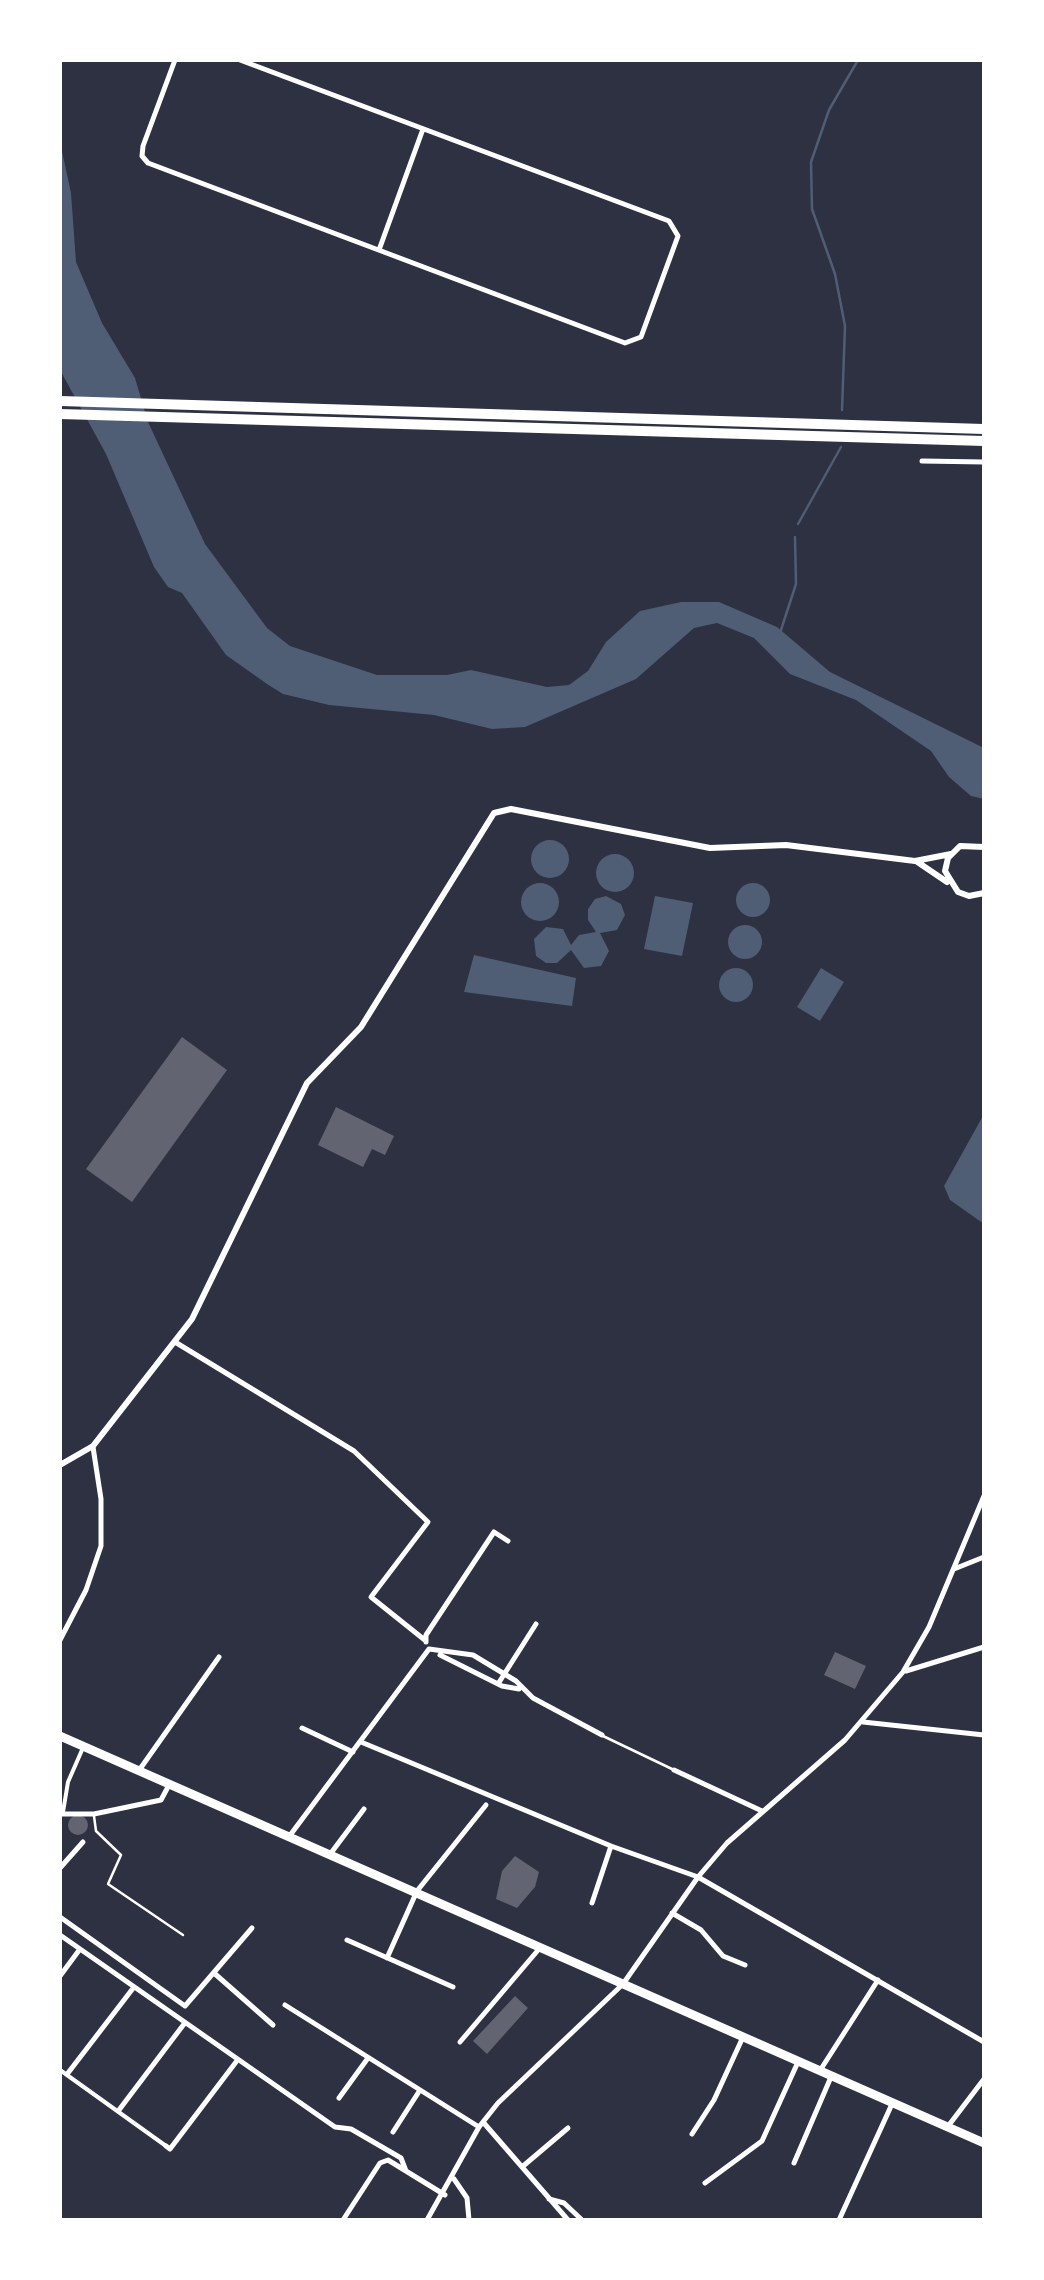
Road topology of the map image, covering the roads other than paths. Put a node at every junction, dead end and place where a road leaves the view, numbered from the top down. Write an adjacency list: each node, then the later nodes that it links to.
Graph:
1 (175, 60): 4 (street)
2 (240, 60): 3 (street)
3 (423, 129): 4 (street); 4 (street)
4 (379, 250)
5 (60, 401): 8 (highway)
6 (60, 414): 8 (highway)
7 (984, 429): 9 (highway)
8 (798, 430): 9 (highway)
9 (879, 432): 10 (highway)
10 (984, 441)
11 (922, 461): 12 (street)
12 (984, 462)
13 (984, 837): 14 (street)
14 (972, 844): 15 (street); 16 (street)
15 (984, 847)
16 (951, 854): 17 (street); 18 (street)
17 (915, 860): 18 (street); 20 (street)
18 (950, 884): 19 (street)
19 (984, 893)
20 (174, 1342): 21 (street); 29 (street)
21 (93, 1446): 22 (street); 28 (street)
22 (60, 1465)
23 (984, 1496): 26 (street)
24 (508, 1541): 29 (street)
25 (984, 1557): 26 (street)
26 (953, 1569): 34 (street)
27 (536, 1624): 35 (street)
28 (60, 1640)
29 (426, 1641): 31 (street)
30 (984, 1646): 34 (street)
31 (429, 1649): 32 (street); 43 (street)
32 (438, 1654): 35 (street); 36 (street)
33 (219, 1657): 46 (street)
34 (903, 1672): 38 (street)
35 (504, 1674): 36 (street); 37 (street)
36 (498, 1684): 37 (street)
37 (519, 1688): 41 (street)
38 (862, 1722): 40 (street); 51 (street)
39 (302, 1728): 45 (street)
40 (984, 1734)
41 (602, 1735): 47 (lane)
42 (60, 1736): 44 (main road)
43 (361, 1742): 45 (street); 56 (street)
44 (83, 1746): 46 (main road); 52 (street)
45 (353, 1752): 54 (street)
46 (140, 1769): 48 (main road)
47 (674, 1770): 51 (street)
48 (170, 1782): 53 (street); 54 (main road)
49 (486, 1805): 60 (street)
50 (364, 1809): 57 (street)
51 (763, 1812): 59 (street)
52 (62, 1813): 53 (street)
53 (94, 1814): 66 (lane)
54 (291, 1834): 57 (main road)
55 (83, 1842): 58 (street)
56 (612, 1846): 59 (street); 61 (street)
57 (332, 1852): 60 (main road)
58 (60, 1868)
59 (698, 1877): 62 (street); 74 (street)
60 (417, 1891): 68 (main road); 70 (street)
61 (592, 1903)
62 (672, 1914): 71 (street); 75 (street)
63 (60, 1918): 72 (street)
64 (252, 1928): 72 (street)
65 (60, 1935): 69 (street)
66 (183, 1935)
67 (347, 1940): 70 (street)
68 (541, 1947): 75 (main road); 82 (street)
69 (80, 1949): 73 (street); 76 (street)
70 (387, 1958): 77 (street)
71 (744, 1965)
72 (214, 1972): 80 (street)
73 (60, 1976)
74 (878, 1980): 83 (street); 88 (street)
75 (623, 1984): 81 (main road); 96 (street)
76 (134, 1987): 79 (street); 89 (street)
77 (453, 1987)
78 (285, 2006): 84 (street)
79 (184, 2023): 85 (street); 95 (street)
80 (273, 2025)
81 (742, 2038): 86 (main road); 100 (street)
82 (460, 2042)
83 (984, 2042)
84 (368, 2058): 92 (street); 93 (street)
85 (236, 2062): 102 (street); 105 (street)
86 (798, 2062): 88 (main road); 107 (street)
87 (60, 2070): 89 (street)
88 (820, 2072): 90 (main road)
89 (67, 2074): 95 (street)
90 (831, 2077): 94 (main road); 103 (street)
91 (984, 2079): 98 (street)
92 (420, 2090): 96 (street); 99 (street)
93 (339, 2098)
94 (892, 2104): 98 (main road); 115 (street)
95 (119, 2111): 102 (street)
96 (481, 2125): 104 (street); 106 (street)
97 (568, 2128): 104 (street)
98 (948, 2128): 101 (main road)
99 (394, 2132)
100 (692, 2134)
101 (984, 2143)
102 (168, 2147)
103 (794, 2164)
104 (522, 2167): 109 (street)
105 (406, 2171): 108 (street); 110 (street)
106 (454, 2179): 108 (street); 112 (street)
107 (706, 2182)
108 (444, 2195): 111 (street)
109 (546, 2199): 113 (street); 114 (street)
110 (343, 2220)
111 (428, 2220)
112 (469, 2220)
113 (568, 2220)
114 (582, 2220)
115 (840, 2220)

